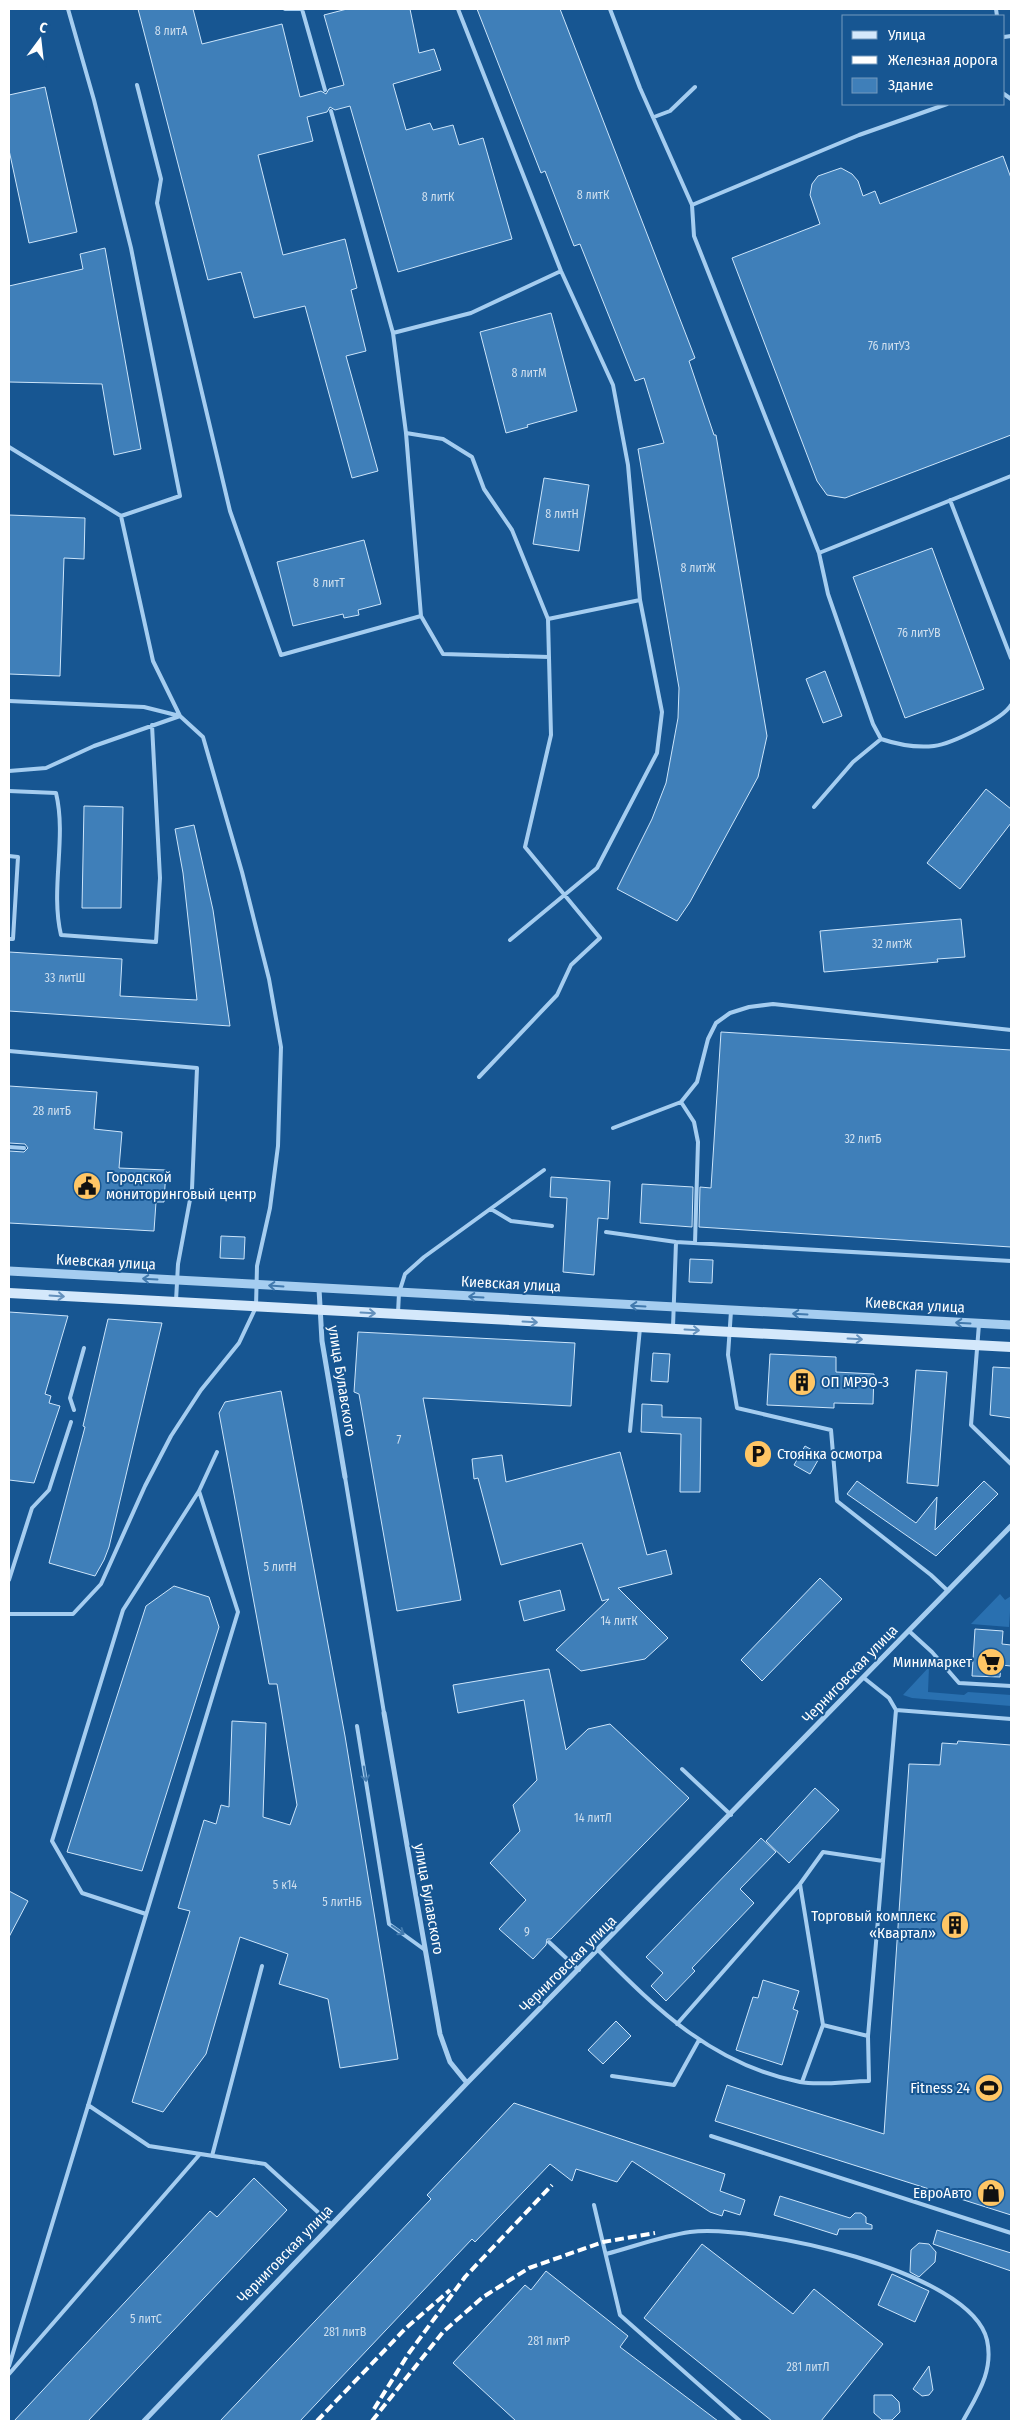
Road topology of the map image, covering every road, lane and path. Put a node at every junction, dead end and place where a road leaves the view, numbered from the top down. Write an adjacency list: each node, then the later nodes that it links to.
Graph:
1 (68, 9): 19 (lane)
2 (285, 9): 3 (lane)
3 (303, 9): 8 (lane)
4 (458, 9): 13 (lane)
5 (610, 9): 11 (lane)
6 (138, 85): 22 (lane)
7 (695, 88): 11 (lane)
8 (325, 90)
9 (944, 105): 12 (lane)
10 (331, 111): 14 (lane)
11 (654, 117): 12 (lane)
12 (692, 205): 20 (lane)
13 (561, 271): 14 (lane); 21 (lane)
14 (393, 333): 15 (lane)
15 (406, 433): 22 (lane); 23 (lane)
16 (9, 446): 19 (lane)
17 (1011, 476): 18 (lane)
18 (950, 500): 20 (lane); 25 (lane)
19 (121, 516): 28 (lane)
20 (819, 553): 30 (lane)
21 (640, 600): 23 (lane); 35 (lane)
22 (421, 616): 24 (lane)
23 (548, 619): 24 (lane)
24 (549, 657): 35 (lane)
25 (1011, 658)
26 (9, 701): 28 (lane)
27 (1011, 705): 30 (lane)
28 (180, 716): 29 (lane); 54 (lane)
29 (152, 726): 31 (lane); 32 (lane)
30 (881, 739): 33 (lane)
31 (9, 771)
32 (9, 791)
33 (814, 807)
34 (9, 856): 36 (lane)
35 (564, 895): 37 (lane); 40 (lane)
36 (9, 939)
37 (510, 940)
38 (1011, 1030): 41 (lane)
39 (9, 1052): 53 (lane)
40 (479, 1077)
41 (681, 1102): 42 (lane); 50 (lane)
42 (612, 1128)
43 (9, 1146): 44 (lane)
44 (24, 1148)
45 (544, 1170): 46 (lane)
46 (491, 1209): 47 (lane); 57 (lane)
47 (552, 1226)
48 (606, 1232): 49 (lane)
49 (676, 1242): 50 (lane); 60 (lane)
50 (695, 1243): 51 (lane)
51 (1011, 1261)
52 (9, 1271): 53 (street, Киевская улица, one-way to 52)
53 (177, 1281): 54 (street, Киевская улица); 58 (lane)
54 (257, 1285): 55 (street, Киевская улица, one-way to 54); 59 (lane)
55 (320, 1289): 57 (street, Киевская улица); 61 (street, улица Булавского)
56 (9, 1293): 58 (main road, one-way to 58)
57 (399, 1293): 60 (street, Киевская улица, one-way to 57); 63 (lane)
58 (176, 1303): 59 (main road)
59 (256, 1308): 61 (main road); 82 (lane)
60 (674, 1308): 62 (street, Киевская улица); 67 (lane)
61 (319, 1311): 63 (main road, one-way to 63); 77 (street, улица Булавского)
62 (731, 1311): 64 (street, Киевская улица, one-way to 62); 68 (lane)
63 (398, 1315): 66 (main road, one-way to 66)
64 (980, 1324): 65 (street, Киевская улица); 69 (lane)
65 (1011, 1326)
66 (640, 1328): 67 (main road); 74 (lane)
67 (673, 1329): 68 (main road, one-way to 68)
68 (730, 1332): 69 (main road, one-way to 69); 81 (lane)
69 (978, 1345): 70 (main road); 76 (lane)
70 (1011, 1347)
71 (84, 1348): 72 (lane)
72 (74, 1410)
73 (71, 1422): 80 (lane)
74 (630, 1431)
75 (217, 1452): 78 (lane)
76 (1011, 1464)
77 (345, 1477): 87 (lane)
78 (199, 1491): 94 (lane); 94 (lane)
79 (1011, 1526): 81 (street, Черниговская улица)
80 (9, 1580)
81 (948, 1591): 83 (street, Черниговская улица)
82 (9, 1614)
83 (909, 1631): 84 (street, Черниговская улица); 85 (lane)
84 (864, 1678): 86 (lane); 91 (street, Черниговская улица)
85 (1011, 1686)
86 (896, 1710): 88 (lane); 92 (lane)
87 (384, 1713): 96 (street, улица Булавского)
88 (1011, 1719)
89 (357, 1726): 96 (lane, one-way to 96)
90 (682, 1769): 91 (lane)
91 (731, 1815): 97 (street, Черниговская улица)
92 (883, 1860): 93 (lane); 102 (lane)
93 (800, 1884): 100 (lane); 101 (lane)
94 (146, 1914): 107 (lane)
95 (549, 1942): 99 (lane)
96 (426, 1950): 106 (street, улица Булавского)
97 (598, 1950): 99 (street, Черниговская улица); 100 (lane)
98 (262, 1966): 110 (lane)
99 (579, 1970): 106 (street, Черниговская улица)
100 (677, 2024): 103 (lane)
101 (823, 2025): 102 (lane); 105 (lane)
102 (868, 2036): 105 (lane)
103 (699, 2040): 104 (lane); 105 (lane)
104 (612, 2076)
105 (802, 2082)
106 (467, 2083): 112 (street, Черниговская улица)
107 (88, 2105): 109 (lane); 115 (lane)
108 (711, 2136): 113 (lane)
109 (200, 2154): 110 (lane); 116 (lane)
110 (212, 2156): 112 (lane)
111 (594, 2205): 114 (lane)
112 (331, 2224): 117 (street, Черниговская улица)
113 (1011, 2233)
114 (606, 2254): 118 (lane); 119 (lane)
115 (9, 2366)
116 (9, 2374)
117 (144, 2421)
118 (740, 2421)
119 (963, 2421)

